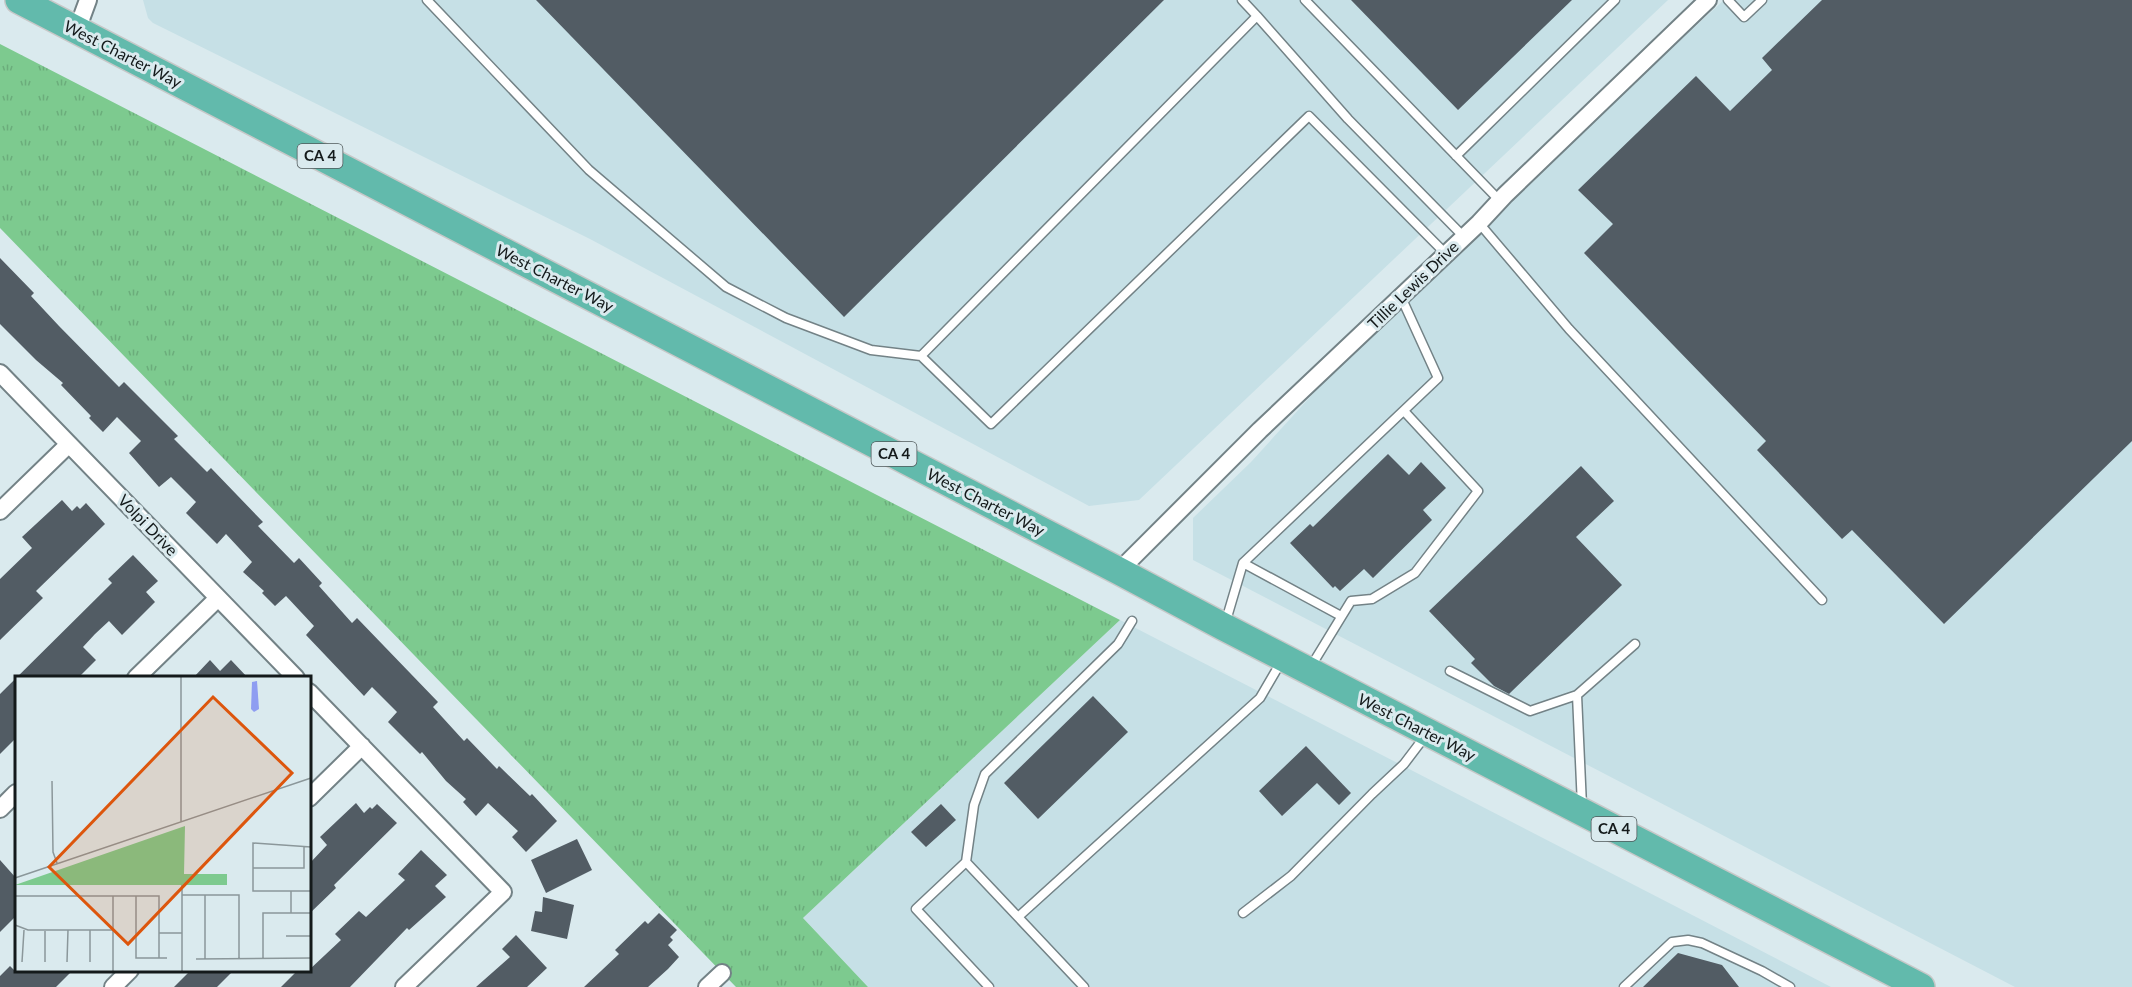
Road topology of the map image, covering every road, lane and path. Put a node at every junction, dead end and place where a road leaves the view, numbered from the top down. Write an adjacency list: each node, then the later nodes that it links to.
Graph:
1 (19, 0): 11 (highway, West Charter Way / CA 4)
2 (88, 0): 11 (street)
3 (427, 0): 18 (lane)
4 (1242, 0): 10 (lane)
5 (1305, 0): 12 (lane)
6 (1615, 0): 12 (lane)
7 (1708, 0): 13 (street, Tillie Lewis Drive)
8 (1728, 0): 9 (lane)
9 (1762, 0)
10 (1257, 16): 15 (lane); 18 (lane)
11 (77, 30): 24 (highway, West Charter Way / CA 4)
12 (1456, 156): 13 (lane)
13 (1500, 201): 14 (street, Tillie Lewis Drive)
14 (1479, 223): 15 (street, Tillie Lewis Drive); 26 (lane)
15 (1464, 237): 16 (street, Tillie Lewis Drive)
16 (1446, 254): 17 (street, Tillie Lewis Drive); 18 (lane)
17 (1401, 297): 20 (lane); 24 (street, Tillie Lewis Drive)
18 (921, 356)
19 (0, 373): 21 (street, Volpi Drive)
20 (1404, 411): 23 (lane); 27 (lane)
21 (69, 444): 22 (street); 25 (street, Volpi Drive)
22 (0, 511)
23 (1243, 563): 27 (lane); 29 (lane)
24 (1119, 571): 29 (highway, West Charter Way / CA 4)
25 (218, 598): 34 (street); 35 (street, Volpi Drive)
26 (1821, 600)
27 (1341, 616): 32 (lane)
28 (1132, 621): 44 (lane)
29 (1224, 627): 31 (highway, West Charter Way / CA 4)
30 (1635, 644): 37 (lane)
31 (1283, 658): 32 (highway, West Charter Way / CA 4); 46 (lane)
32 (1308, 671): 38 (highway, West Charter Way / CA 4)
33 (1449, 671): 37 (lane)
34 (138, 676)
35 (294, 676)
36 (310, 693): 39 (street)
37 (1577, 695): 43 (lane)
38 (1428, 732): 43 (highway, West Charter Way / CA 4); 45 (lane)
39 (362, 746): 41 (street); 50 (street)
40 (15, 794): 42 (street)
41 (310, 797)
42 (0, 809)
43 (1582, 812): 56 (highway, West Charter Way / CA 4)
44 (966, 862): 46 (lane); 52 (lane)
45 (1243, 913)
46 (1018, 917): 53 (lane)
47 (128, 972): 49 (street)
48 (722, 973): 51 (street)
49 (113, 987)
50 (404, 987)
51 (707, 987)
52 (989, 987)
53 (1084, 987)
54 (1624, 987): 55 (lane)
55 (1790, 987)
56 (1921, 987)

